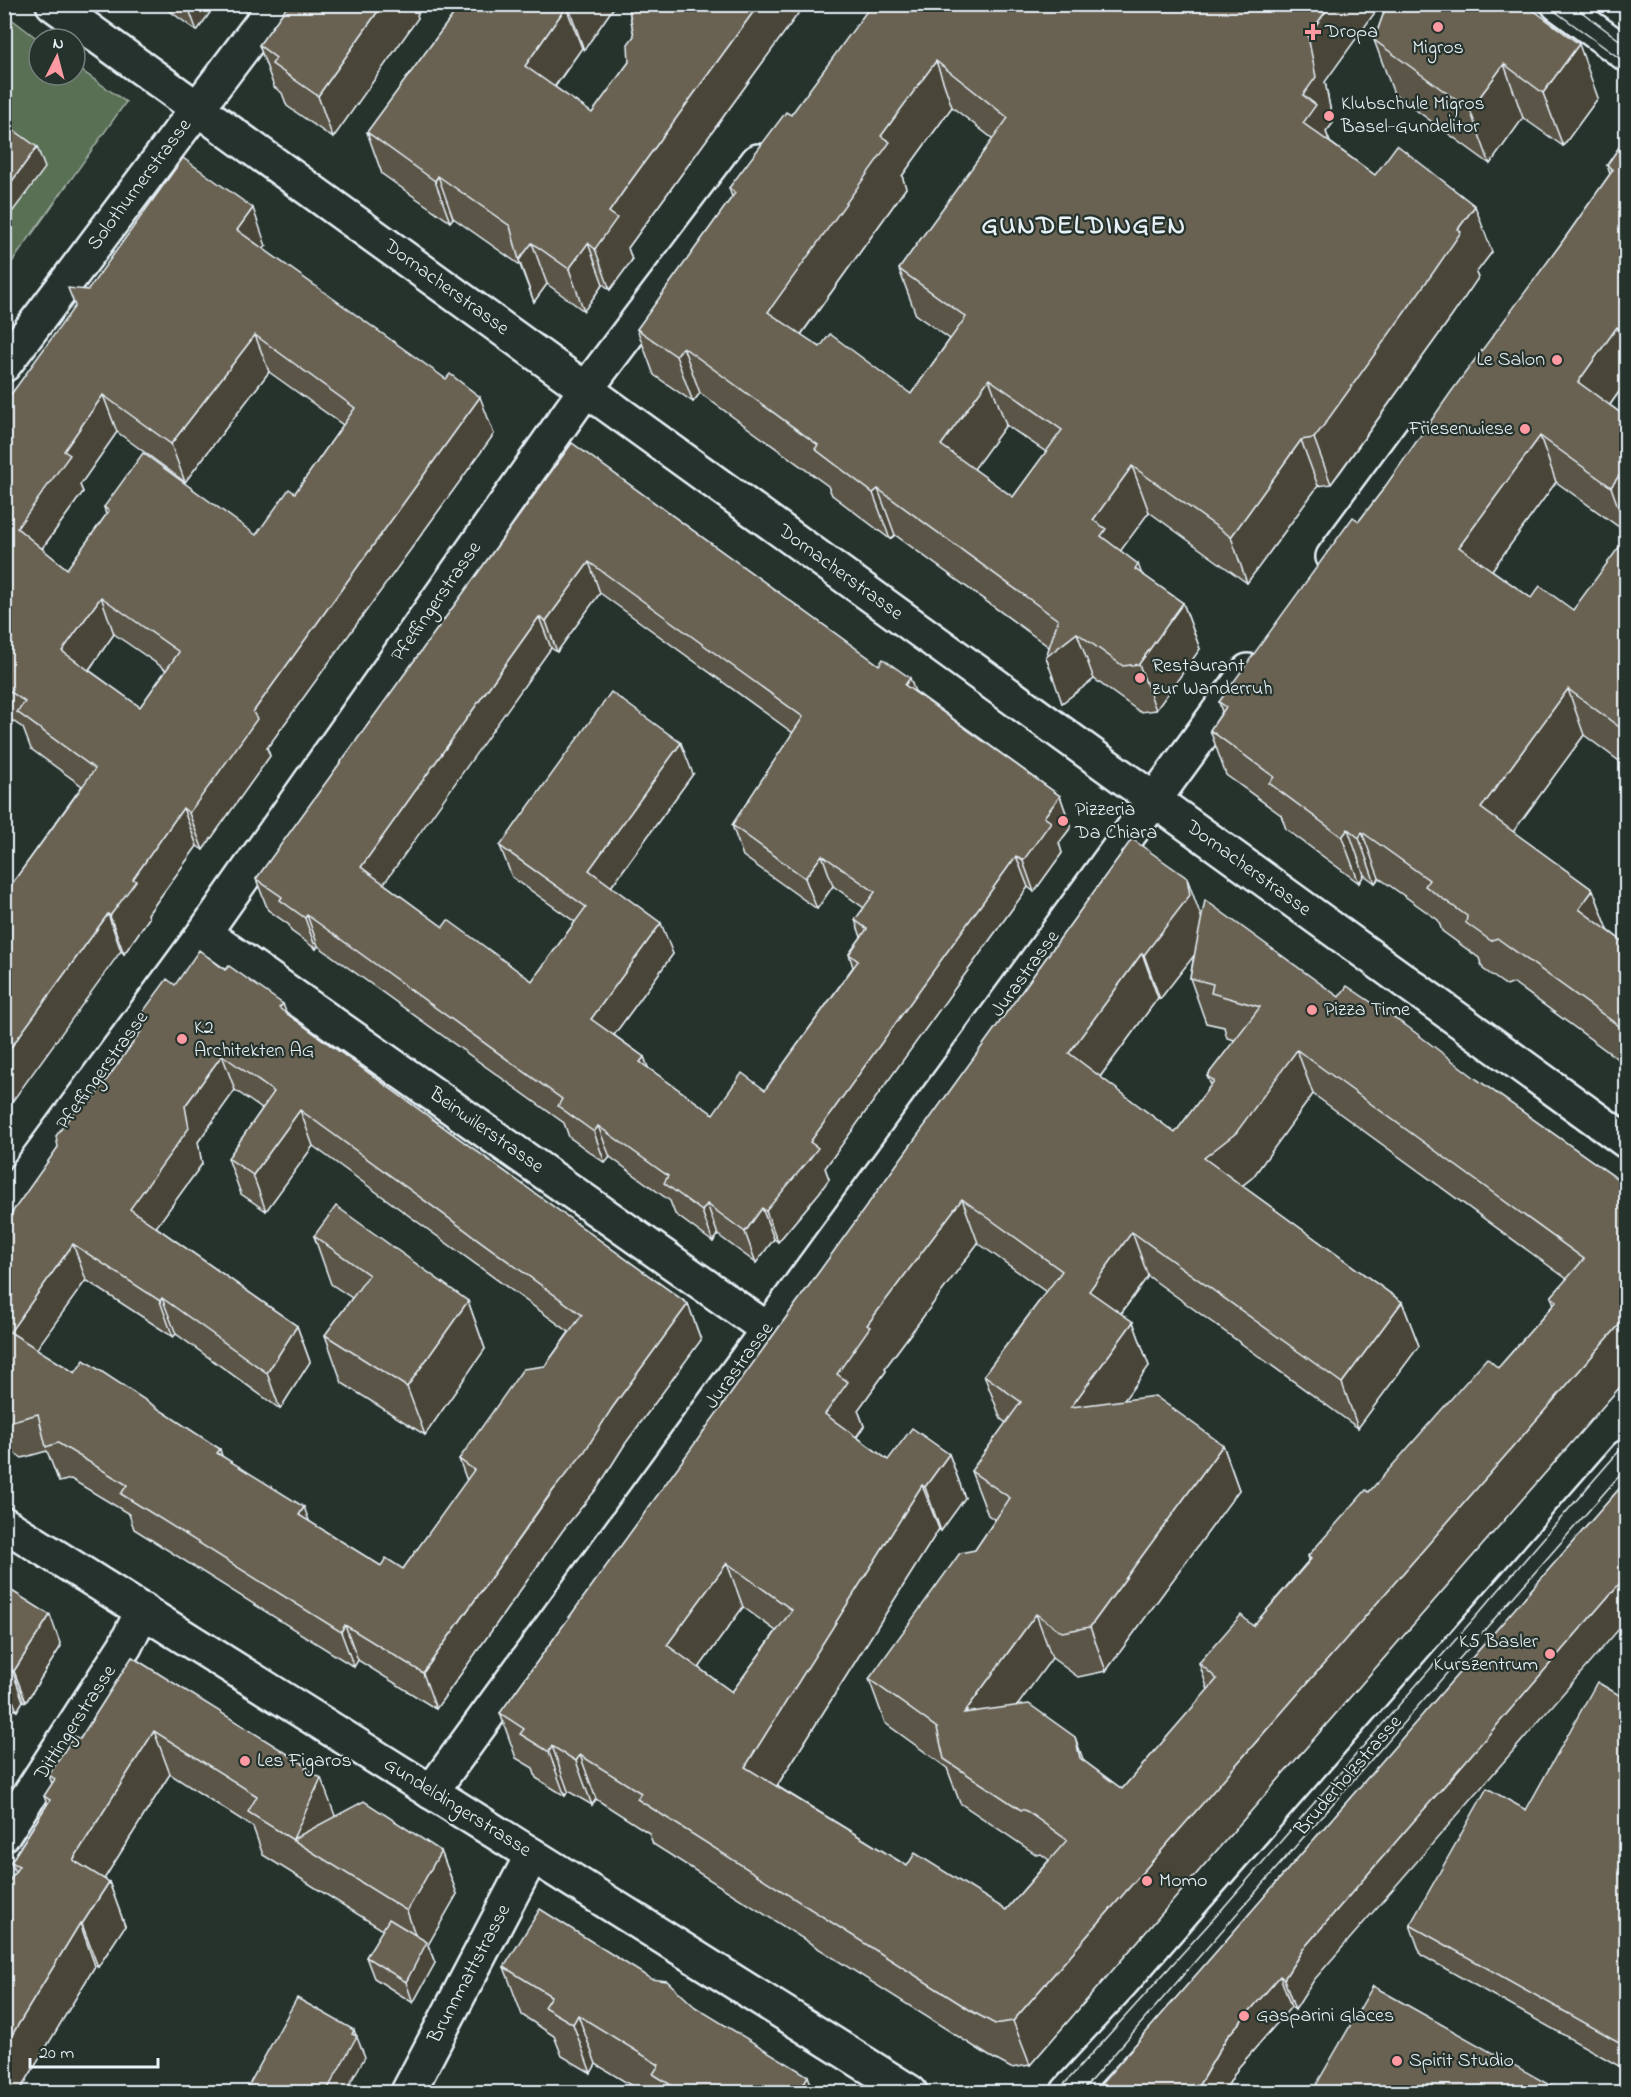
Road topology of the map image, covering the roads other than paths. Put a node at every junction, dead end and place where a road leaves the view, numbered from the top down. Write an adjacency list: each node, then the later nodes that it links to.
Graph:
1 (53, 4): 5 (street, Dornacherstrasse)
2 (276, 4): 5 (street, Solothurnerstrasse)
3 (1558, 4): 4 (street)
4 (1626, 54)
5 (198, 108): 7 (street, Solothurnerstrasse); 8 (street, Dornacherstrasse)
6 (778, 136): 8 (street, Pfeffingerstrasse)
7 (5, 363)
8 (586, 389): 12 (street, Dornacherstrasse); 13 (street, Pfeffingerstrasse)
9 (1436, 417): 10 (street)
10 (1316, 580)
11 (1266, 647): 12 (street, Jurastrasse)
12 (1153, 800): 14 (street, Dornacherstrasse); 16 (street, Jurastrasse)
13 (204, 933): 15 (street, Pfeffingerstrasse); 16 (street, Beinwilerstrasse)
14 (1626, 1140)
15 (4, 1205)
16 (767, 1329): 20 (street, Jurastrasse)
17 (1626, 1457): 25 (street, Bruderholzstrasse)
18 (4, 1524): 19 (street, Gundeldingerstrasse)
19 (143, 1610): 20 (street, Gundeldingerstrasse); 21 (street, Dittingerstrasse)
20 (431, 1792): 22 (street, Gundeldingerstrasse)
21 (4, 1834)
22 (532, 1855): 23 (street, Brunnmattstrasse); 24 (street, Gundeldingerstrasse)
23 (408, 2092)
24 (910, 2092)
25 (1068, 2092)

